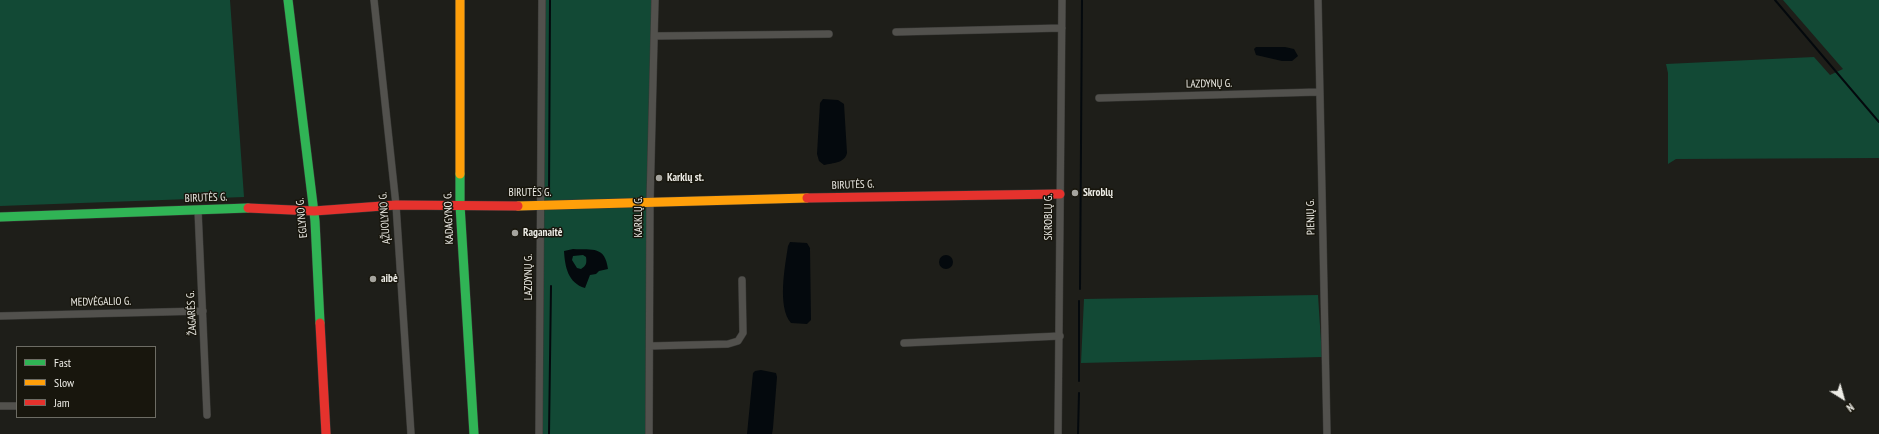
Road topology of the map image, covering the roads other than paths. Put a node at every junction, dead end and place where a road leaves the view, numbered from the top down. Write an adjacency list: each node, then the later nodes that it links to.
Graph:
1 (288, 0): 20 (street, EGLYNO G.)
2 (374, 0): 16 (street, ĄŽUOLYNO G.)
3 (460, 0): 17 (street, KADAGYNO G.)
4 (542, 0): 18 (street, LAZDYNŲ G.)
5 (655, 0): 11 (street, KARKLŲ G.)
6 (1062, 0): 8 (street, SKROBLŲ G.)
7 (1318, 0): 12 (street, PIENIŲ G.)
8 (1062, 28): 9 (street); 14 (street, SKROBLŲ G.)
9 (896, 32)
10 (829, 34): 11 (street)
11 (655, 36): 15 (street, KARKLŲ G.)
12 (1319, 92): 13 (street, LAZDYNŲ G.); 37 (street, PIENIŲ G.)
13 (1099, 98)
14 (1060, 194): 15 (street, BIRUTĖS G.); 25 (street, SKROBLŲ G.)
15 (650, 202): 18 (street, BIRUTĖS G.); 27 (street, KARKLŲ G.)
16 (396, 205): 17 (street, BIRUTĖS G.); 20 (street, BIRUTĖS G.); 32 (street, ĄŽUOLYNO G.)
17 (460, 205): 18 (street, BIRUTĖS G.); 33 (street, KADAGYNO G.)
18 (541, 206): 34 (street, LAZDYNŲ G.)
19 (198, 210): 20 (street, BIRUTĖS G.); 21 (street, BIRUTĖS G.); 23 (street, ŽAGARĖS G.)
20 (314, 211): 31 (street, EGLYNO G.)
21 (0, 217)
22 (742, 280): 27 (street)
23 (203, 311): 24 (street, MEDVĖGALIO G.); 30 (street, ŽAGARĖS G.)
24 (0, 316)
25 (1060, 336): 26 (street); 36 (street, SKROBLŲ G.)
26 (904, 343)
27 (650, 346): 35 (street, KARKLŲ G.)
28 (0, 406): 29 (street)
29 (16, 406)
30 (207, 415)
31 (326, 434)
32 (411, 434)
33 (474, 434)
34 (539, 434)
35 (649, 434)
36 (1058, 434)
37 (1327, 434)

